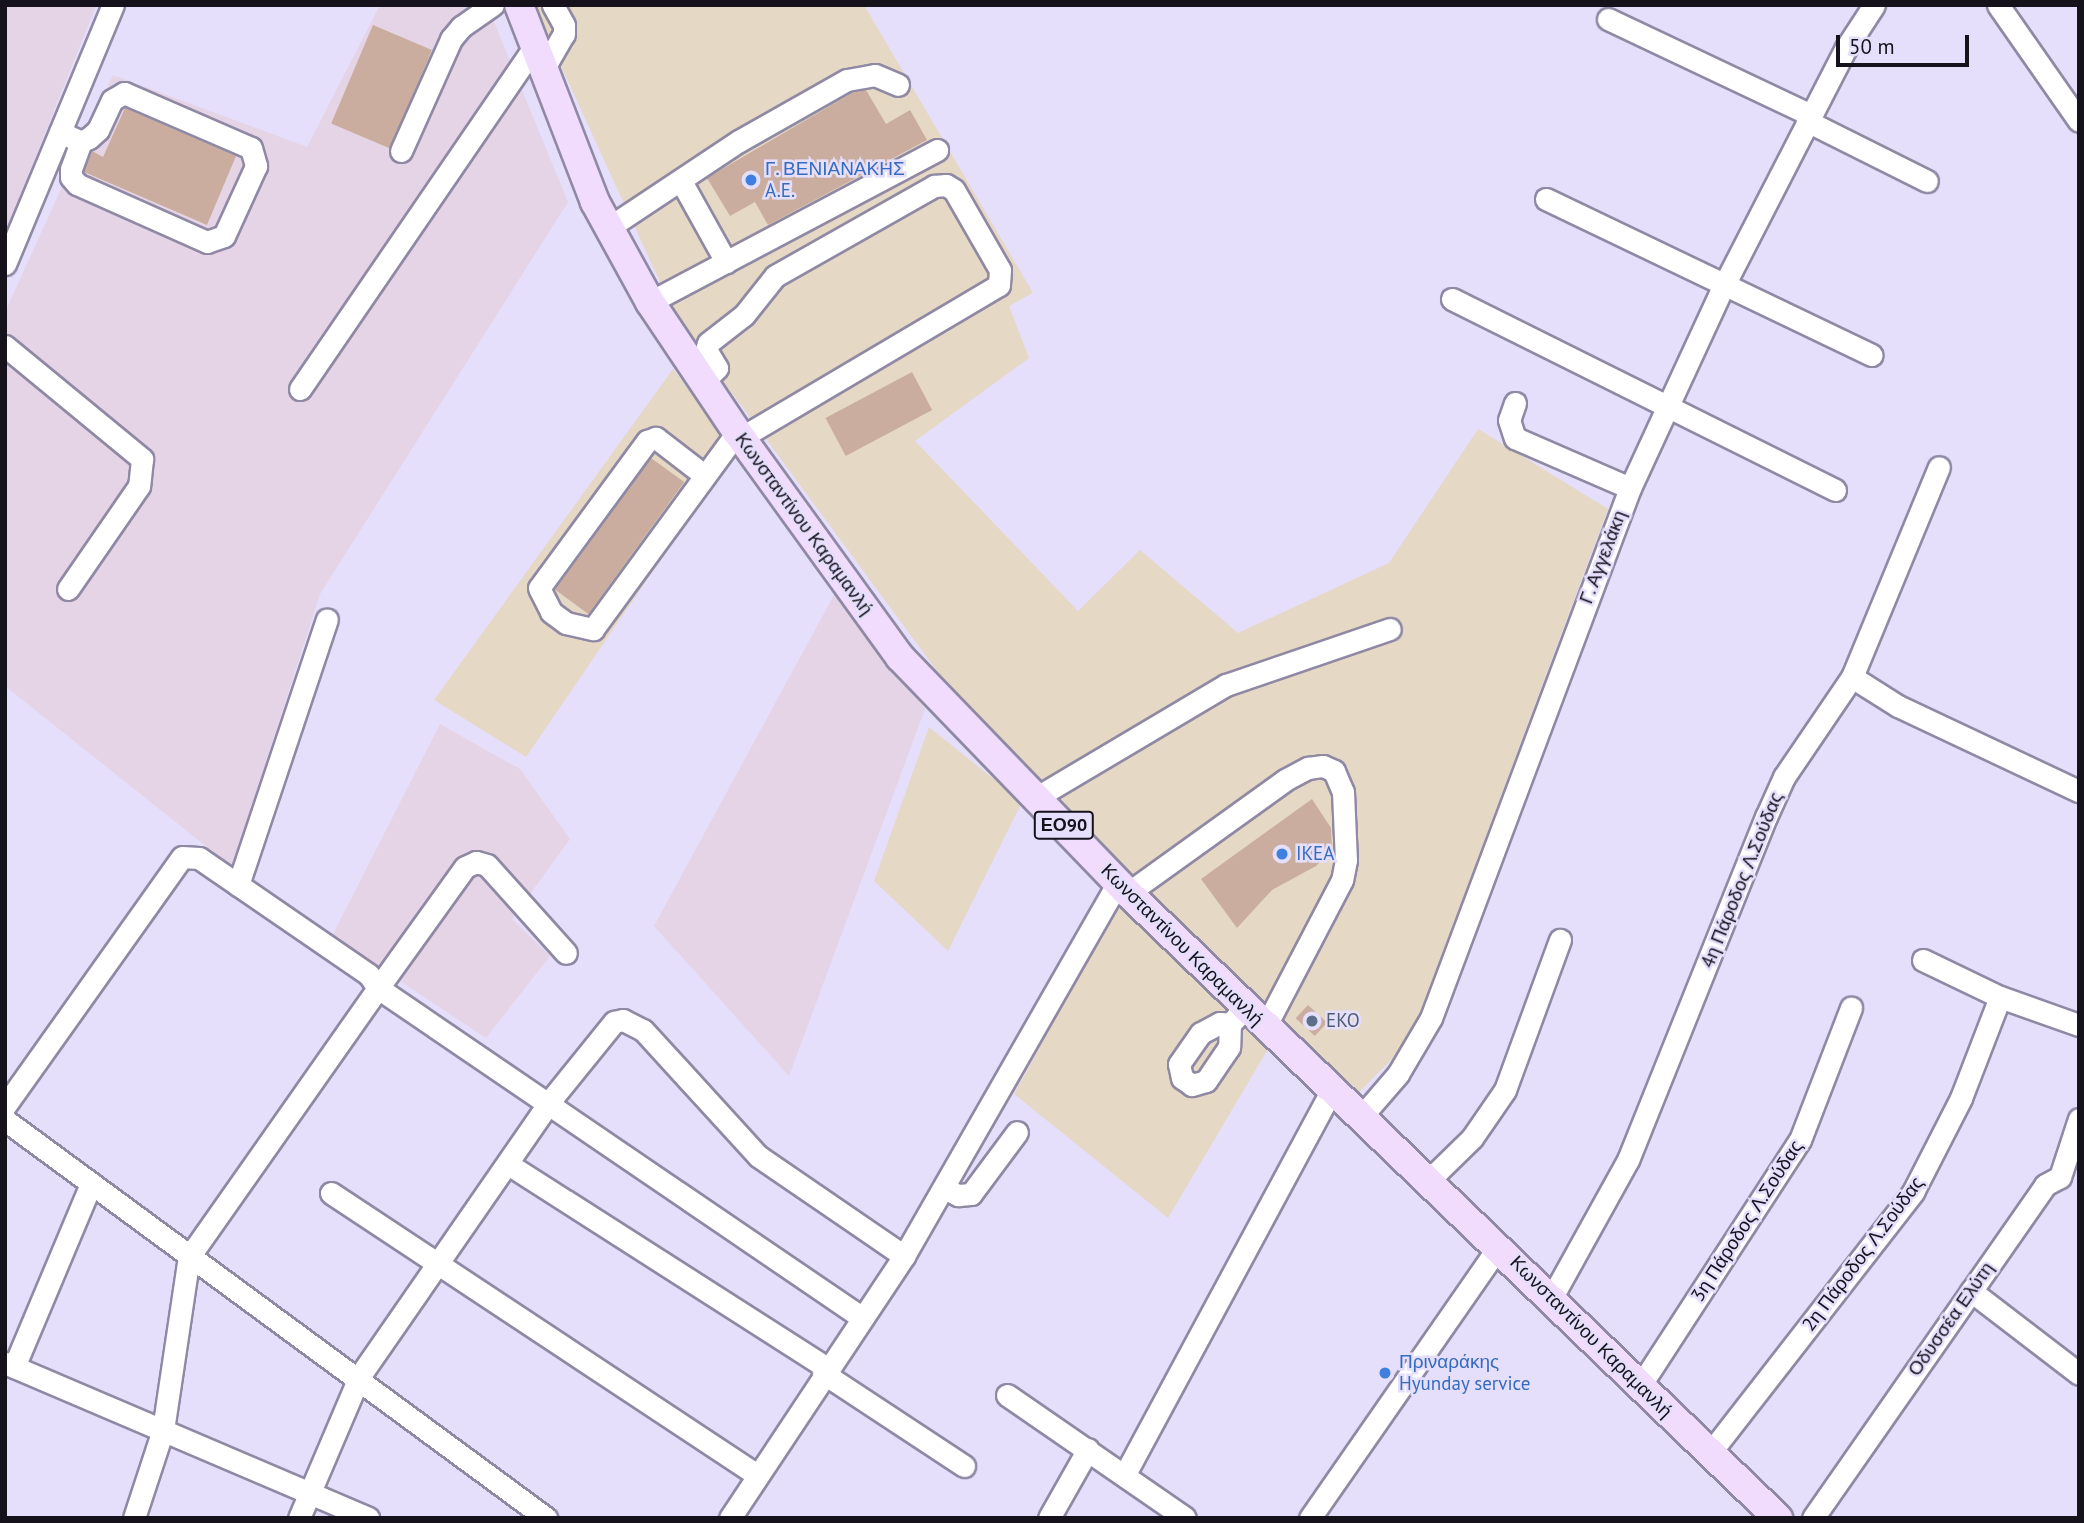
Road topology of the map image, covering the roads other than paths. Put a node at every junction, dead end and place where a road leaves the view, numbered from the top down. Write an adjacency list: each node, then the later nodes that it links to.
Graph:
1 (113, 5): 12 (street)
2 (493, 5): 15 (street)
3 (519, 5): 8 (main road, Κωνσταντίνου Καραμανλή / ΕΟ90)
4 (553, 5): 8 (street)
5 (1874, 5): 10 (street, Γ. Αγγελάκη)
6 (1998, 5): 11 (street)
7 (1608, 19): 10 (street)
8 (540, 57): 19 (main road, Κωνσταντίνου Καραμανλή / ΕΟ90); 28 (street)
9 (898, 85): 16 (street)
10 (1809, 118): 17 (street); 22 (street, Γ. Αγγελάκη)
11 (2079, 121)
12 (60, 132): 13 (street); 21 (street)
13 (81, 142): 13 (street)
14 (937, 150): 20 (street)
15 (401, 151)
16 (681, 181): 19 (street); 20 (street)
17 (1927, 181)
18 (1546, 199): 22 (street)
19 (608, 228): 24 (main road, Κωνσταντίνου Καραμανλή / ΕΟ90)
20 (726, 262): 24 (street)
21 (5, 264)
22 (1723, 287): 26 (street); 30 (street, Γ. Αγγελάκη)
23 (1452, 299): 30 (street)
24 (650, 302): 27 (main road, Κωνσταντίνου Καραμανλή / ΕΟ90)
25 (5, 346): 36 (street)
26 (1871, 355)
27 (703, 382): 31 (main road, Κωνσταντίνου Καραμανλή / ΕΟ90); 31 (street)
28 (300, 389)
29 (1515, 403): 34 (street)
30 (1668, 405): 34 (street, Γ. Αγγελάκη); 35 (street)
31 (739, 435): 33 (street); 41 (main road, Κωνσταντίνου Καραμανλή / ΕΟ90)
32 (1939, 467): 39 (street, 4η Πάροδος Λ.Σούδας)
33 (704, 475): 33 (street)
34 (1630, 488): 55 (street, Γ. Αγγελάκη)
35 (1835, 490)
36 (68, 589)
37 (327, 619): 42 (street)
38 (1390, 629): 41 (street)
39 (1852, 677): 40 (street); 70 (street, 4η Πάροδος Λ.Σούδας)
40 (2079, 791)
41 (1037, 797): 43 (main road, Κωνσταντίνου Καραμανλή / ΕΟ90)
42 (238, 885): 47 (street); 54 (street)
43 (1123, 888): 50 (main road, Κωνσταντίνου Καραμανλή / ΕΟ90); 50 (street); 63 (street)
44 (1560, 940): 61 (street)
45 (566, 953): 47 (street)
46 (1923, 960): 48 (street)
47 (378, 988): 53 (street); 67 (street)
48 (2000, 997): 51 (street); 80 (street, 2η Πάροδος Λ.Σούδας)
49 (1851, 1008): 76 (street, 3η Πάροδος Λ.Σούδας)
50 (1247, 1020): 52 (main road, Κωνσταντίνου Καραμανλή / ΕΟ90)
51 (2079, 1025)
52 (1332, 1089): 55 (main road, Κωνσταντίνου Καραμανλή / ΕΟ90); 82 (street)
53 (550, 1101): 59 (street); 66 (street); 71 (street)
54 (5, 1106)
55 (1361, 1117): 61 (main road, Κωνσταντίνου Καραμανλή / ΕΟ90)
56 (2079, 1119): 60 (street, Οδυσσέα Ελύτη)
57 (5, 1120): 62 (street)
58 (1017, 1132): 63 (street)
59 (508, 1164): 68 (street); 73 (street)
60 (2069, 1179): 69 (street, Οδυσσέα Ελύτη)
61 (1427, 1182): 65 (main road, Κωνσταντίνου Καραμανλή / ΕΟ90)
62 (91, 1184): 67 (street); 72 (street)
63 (944, 1188): 66 (street)
64 (331, 1193): 68 (street)
65 (1499, 1246): 70 (main road, Κωνσταντίνου Καραμανλή / ΕΟ90); 92 (street)
66 (904, 1256): 71 (street)
67 (190, 1257): 75 (street); 78 (street)
68 (437, 1266): 75 (street); 83 (street)
69 (1971, 1291): 74 (street); 94 (street, Οδυσσέα Ελύτη)
70 (1552, 1297): 76 (main road, Κωνσταντίνου Καραμανλή / ΕΟ90)
71 (861, 1317): 73 (street)
72 (10, 1365): 78 (street)
73 (825, 1370): 81 (street); 83 (street)
74 (2079, 1374)
75 (359, 1377): 84 (street); 88 (street)
76 (1640, 1386): 80 (main road, Κωνσταντίνου Καραμανλή / ΕΟ90)
77 (1007, 1395): 79 (street)
78 (163, 1430): 84 (street); 85 (street)
79 (1088, 1449): 82 (street); 90 (street)
80 (1710, 1453): 93 (main road, Κωνσταντίνου Καραμανλή / ΕΟ90)
81 (964, 1466)
82 (1125, 1474): 91 (street)
83 (757, 1475): 89 (street)
84 (309, 1492): 86 (street); 87 (street)
85 (134, 1518)
86 (299, 1518)
87 (368, 1518)
88 (545, 1518)
89 (730, 1518)
90 (1049, 1518)
91 (1185, 1518)
92 (1310, 1518)
93 (1778, 1518)
94 (1813, 1518)

